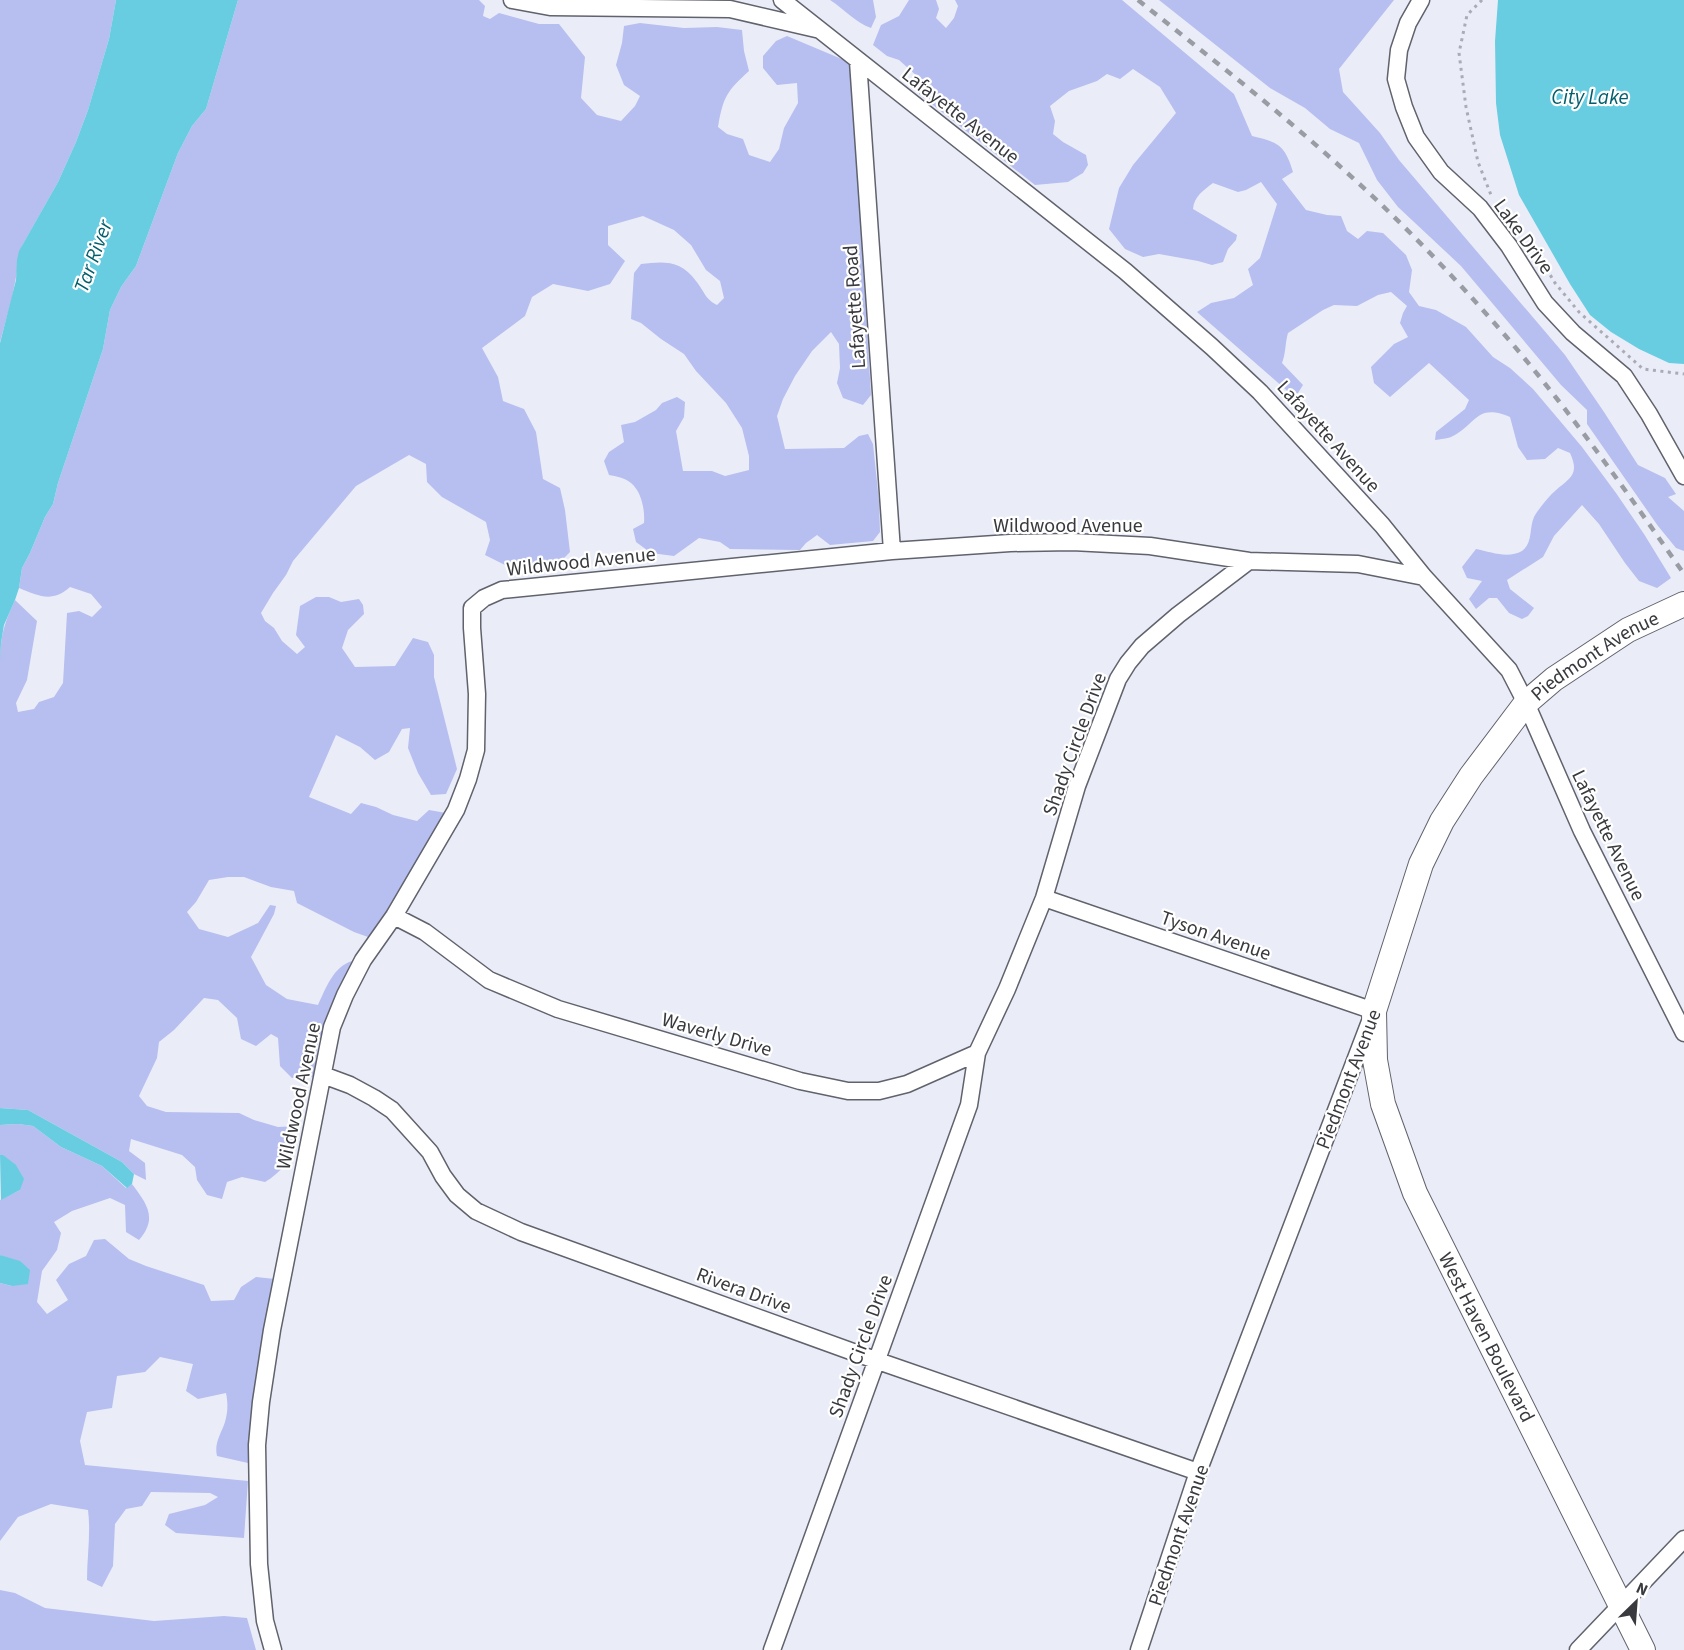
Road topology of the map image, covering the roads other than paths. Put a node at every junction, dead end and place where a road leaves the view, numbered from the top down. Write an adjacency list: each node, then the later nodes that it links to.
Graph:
1 (512, 0): 4 (street)
2 (782, 0): 4 (street, Lafayette Avenue)
3 (1421, 0): 6 (street, Lake Drive)
4 (820, 30): 5 (street, Lafayette Avenue)
5 (858, 61): 7 (street, Lafayette Road); 9 (street, Lafayette Avenue)
6 (1684, 476)
7 (892, 551): 8 (street, Wildwood Avenue); 13 (street, Wildwood Avenue)
8 (1249, 561): 9 (street, Wildwood Avenue); 12 (street, Shady Circle Drive)
9 (1424, 577): 11 (street, Lafayette Avenue)
10 (1684, 604): 11 (street, Piedmont Avenue)
11 (1526, 703): 14 (street, Piedmont Avenue); 15 (street, Lafayette Avenue)
12 (1044, 898): 14 (street, Tyson Avenue); 16 (street, Shady Circle Drive)
13 (394, 916): 16 (street, Waverly Drive); 17 (street, Wildwood Avenue)
14 (1374, 1011): 19 (street, Piedmont Avenue); 21 (street, West Haven Boulevard)
15 (1684, 1034)
16 (977, 1053): 18 (street, Shady Circle Drive)
17 (323, 1075): 18 (street, Rivera Drive); 22 (street, Wildwood Avenue)
18 (878, 1361): 19 (street, Rivera Drive); 23 (street, Shady Circle Drive)
19 (1198, 1472): 24 (street, Piedmont Avenue)
20 (1684, 1539): 21 (street)
21 (1621, 1605): 25 (street); 26 (street, West Haven Boulevard)
22 (273, 1650)
23 (772, 1650)
24 (1139, 1650)
25 (1578, 1650)
26 (1643, 1650)

